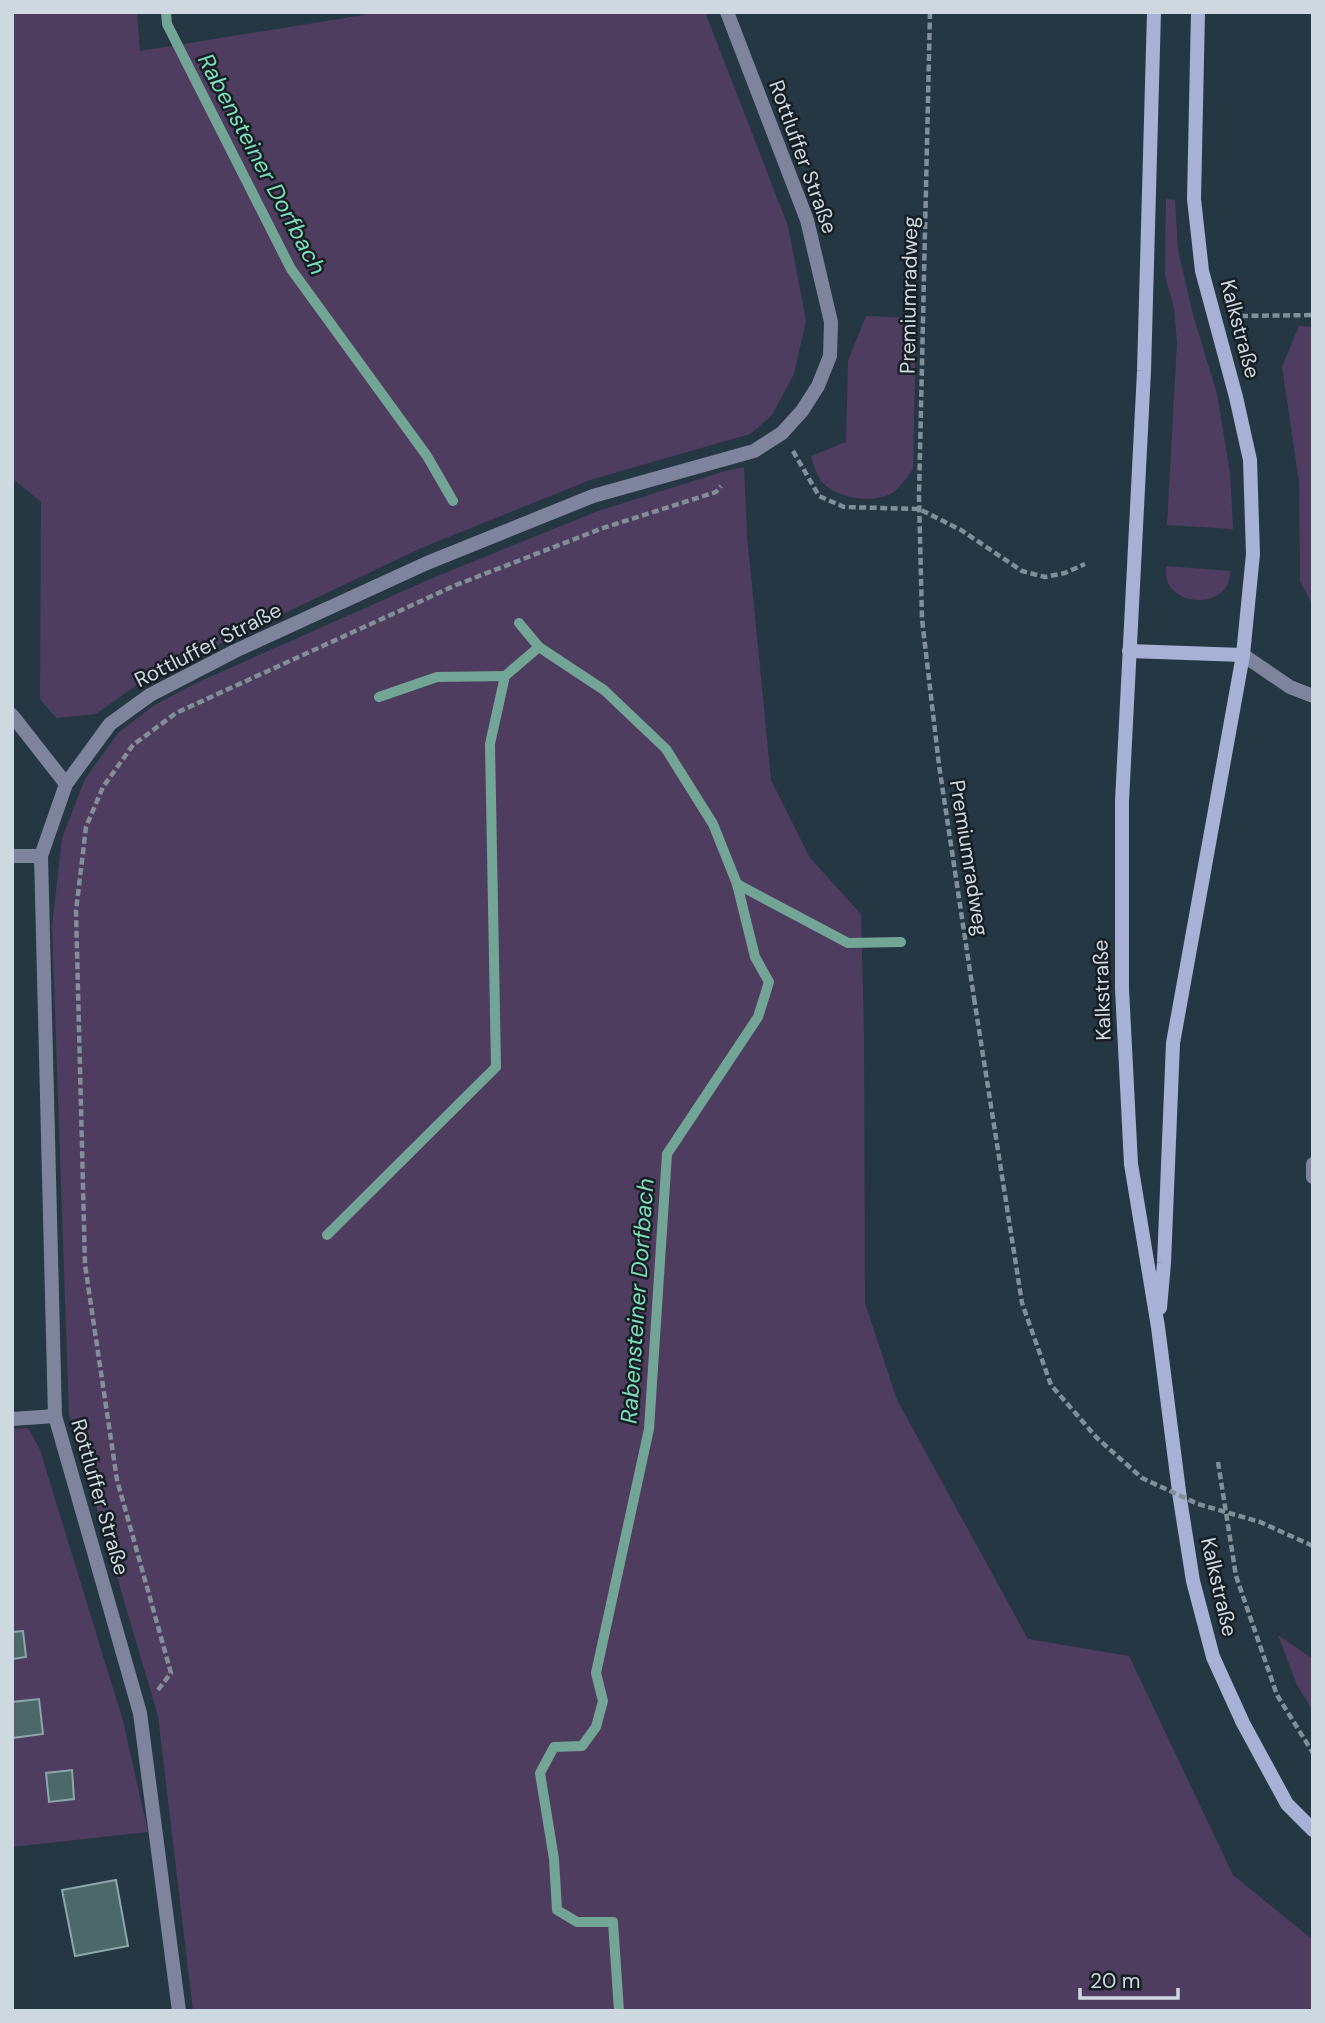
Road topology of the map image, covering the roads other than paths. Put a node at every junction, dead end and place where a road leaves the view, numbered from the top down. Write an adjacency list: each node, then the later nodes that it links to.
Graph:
1 (727, 12): 8 (street, Rottluffer Straße)
2 (1154, 12): 4 (main road, Kalkstraße)
3 (1198, 12): 5 (main road, Kalkstraße)
4 (1129, 651): 5 (main road); 13 (main road, Kalkstraße)
5 (1243, 654): 6 (street); 13 (main road, Kalkstraße)
6 (1313, 696)
7 (12, 715): 8 (street)
8 (66, 784): 10 (street, Rottluffer Straße)
9 (12, 856): 10 (street)
10 (41, 856): 14 (street, Rottluffer Straße)
11 (1313, 1164): 12 (street)
12 (1313, 1177)
13 (1158, 1326): 16 (main road, Kalkstraße)
14 (55, 1416): 15 (street); 17 (street, Rottluffer Straße)
15 (12, 1419)
16 (1313, 1830)
17 (179, 2011)

